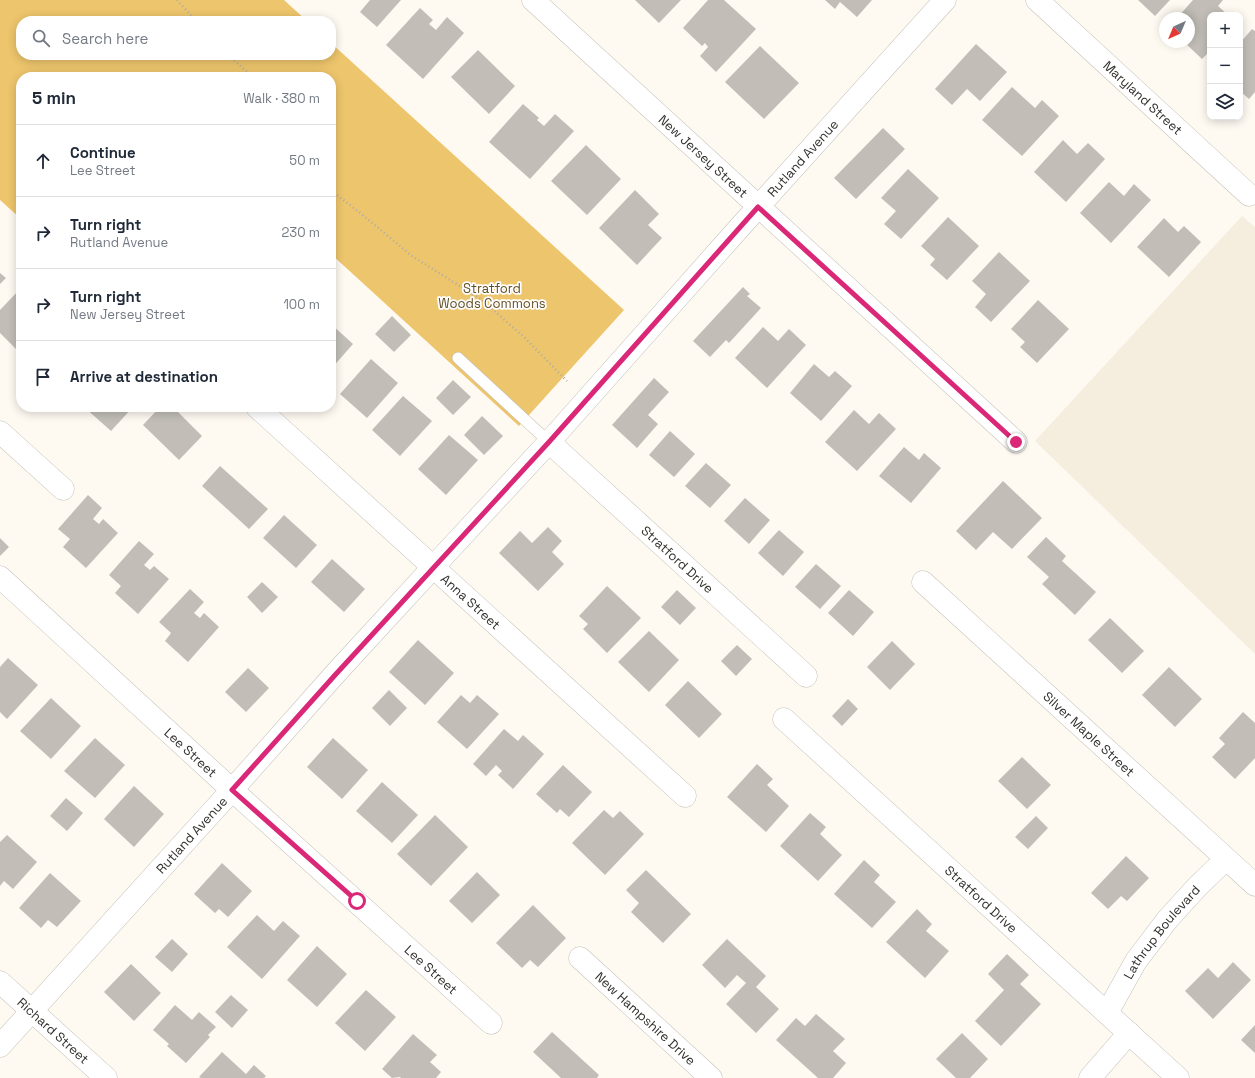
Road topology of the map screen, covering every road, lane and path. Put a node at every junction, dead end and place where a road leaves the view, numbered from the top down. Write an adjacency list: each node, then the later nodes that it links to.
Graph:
1 (177, 0): 5 (path)
2 (533, 0): 10 (street, New Jersey Street)
3 (945, 0): 10 (street, Rutland Avenue)
4 (1037, 0): 9 (street, Maryland Street)
5 (191, 16)
6 (234, 60): 7 (path)
7 (247, 72)
8 (336, 195): 12 (path)
9 (1249, 195)
10 (758, 207): 15 (street, Rutland Avenue); 16 (street, New Jersey Street)
11 (458, 358): 15 (lane)
12 (567, 382)
13 (262, 412): 18 (street, Anna Street)
14 (0, 432): 17 (street)
15 (549, 442): 18 (street, Rutland Avenue); 21 (street, Stratford Drive)
16 (1016, 442)
17 (63, 489)
18 (432, 568): 23 (street, Rutland Avenue); 24 (street, Anna Street)
19 (0, 576): 23 (street, Lee Street)
20 (923, 582): 25 (street, Silver Maple Street)
21 (806, 676)
22 (784, 720): 30 (street, Stratford Drive)
23 (232, 790): 29 (street, Rutland Avenue); 31 (street, Lee Street)
24 (684, 796)
25 (1226, 858): 26 (street, Silver Maple Street); 30 (street, Lathrup Boulevard)
26 (1255, 885)
27 (580, 958): 35 (street, New Hampshire Drive)
28 (0, 982): 29 (street, Richard Street)
29 (31, 1011): 33 (street, Rutland Avenue); 34 (street, Richard Street)
30 (1107, 1013): 32 (street, Stratford Drive)
31 (491, 1022)
32 (1129, 1033): 36 (street); 37 (street, Stratford Drive)
33 (0, 1046)
34 (106, 1078)
35 (710, 1078)
36 (1090, 1078)
37 (1178, 1078)

